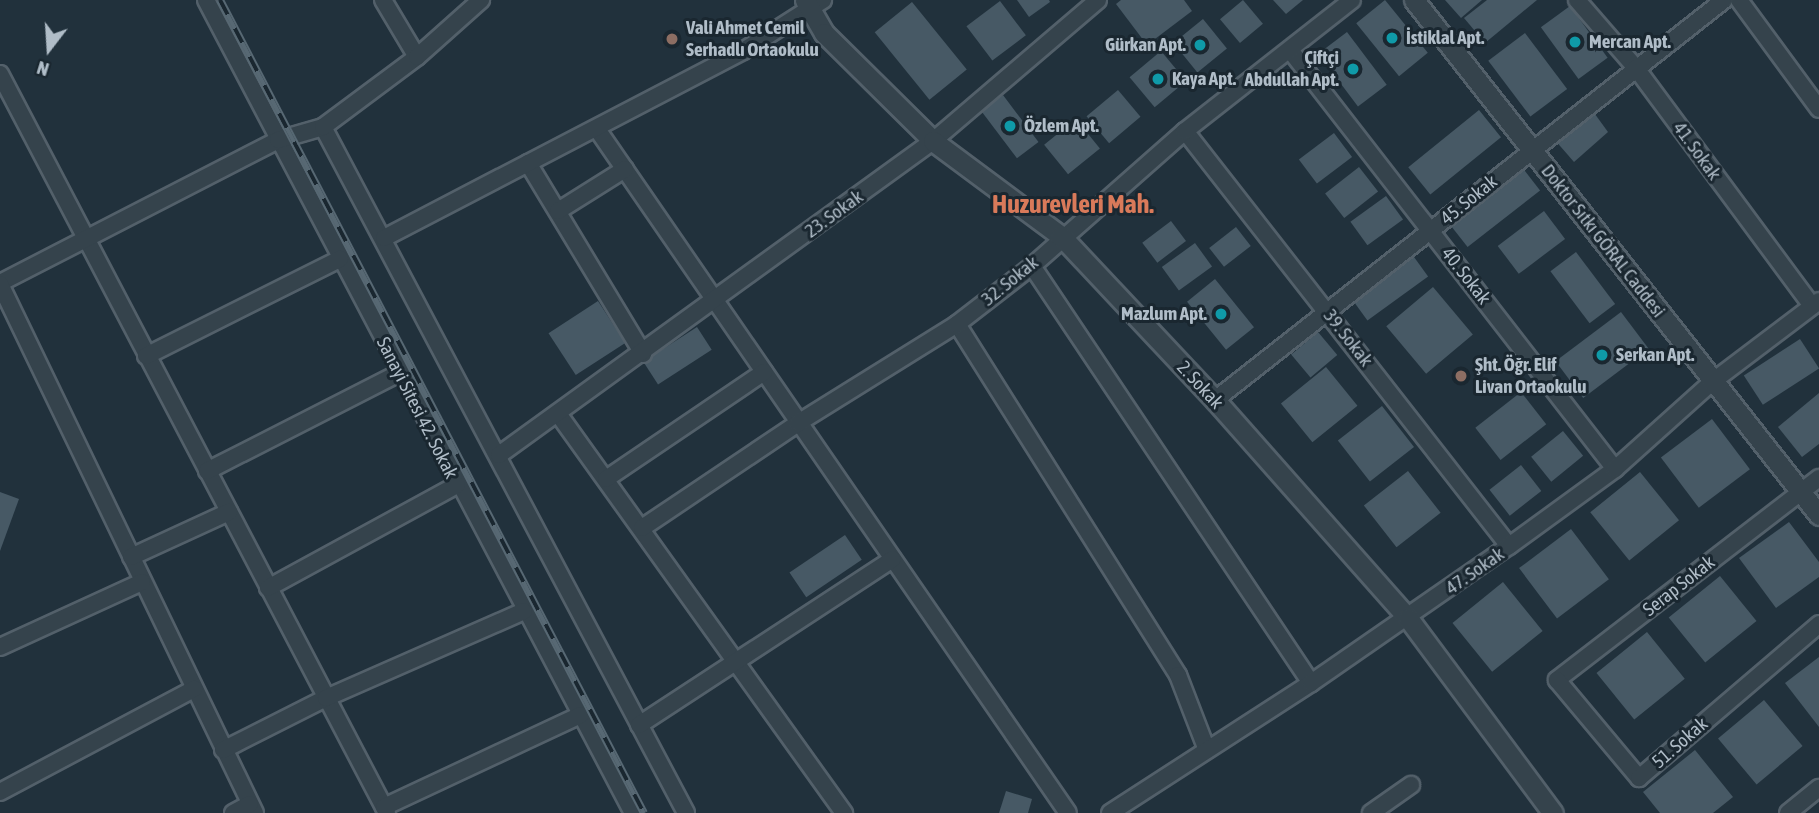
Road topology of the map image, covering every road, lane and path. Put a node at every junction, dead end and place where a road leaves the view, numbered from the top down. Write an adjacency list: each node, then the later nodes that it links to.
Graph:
1 (206, 0): 19 (street, Sanayi Sitesi 42. Sokak)
2 (383, 0): 12 (street)
3 (481, 0): 12 (street)
4 (1098, 0): 20 (street, 23. Sokak)
5 (1352, 0): 11 (street, 32. Sokak)
6 (1414, 0): 21 (street, Doktor Sıtkı GÖRAL Caddesi)
7 (1577, 0): 13 (street, 41. Sokak)
8 (1724, 0): 13 (street, 45. Sokak)
9 (1739, 0): 15 (street)
10 (813, 3): 17 (street); 20 (street, 2. Sokak)
11 (1290, 50): 18 (street, 32. Sokak); 25 (street, 40. Sokak)
12 (417, 58): 16 (street)
13 (1636, 68): 21 (street, 45. Sokak); 33 (street, 41. Sokak)
14 (0, 74): 28 (street)
15 (1819, 109)
16 (323, 127): 19 (street); 27 (street)
17 (597, 129): 22 (street); 23 (street)
18 (1185, 131): 26 (street, 32. Sokak); 34 (street, 39. Sokak)
19 (278, 140): 28 (street); 29 (street, Sanayi Sitesi 42. Sokak)
20 (933, 141): 26 (street, 2. Sokak); 32 (street, 23. Sokak)
21 (1532, 149): 25 (street, 45. Sokak); 40 (street, Doktor Sıtkı GÖRAL Caddesi)
22 (528, 163): 24 (street); 27 (street)
23 (625, 169): 24 (street); 32 (street)
24 (558, 211): 36 (street)
25 (1431, 231): 34 (street, 45. Sokak); 45 (street, 40. Sokak)
26 (1061, 236): 30 (street, 32. Sokak); 41 (street, 2. Sokak)
27 (384, 238): 44 (street)
28 (86, 241): 31 (street); 37 (street)
29 (340, 259): 37 (street); 39 (street, Sanayi Sitesi 42. Sokak)
30 (1031, 266): 35 (street, 32. Sokak); 65 (street)
31 (0, 284): 55 (street)
32 (716, 301): 36 (street, 23. Sokak); 38 (street)
33 (1815, 304): 40 (street, 47. Sokak)
34 (1325, 309): 41 (street, 45. Sokak); 54 (street, 39. Sokak)
35 (957, 324): 43 (street, 32. Sokak); 71 (street)
36 (643, 354): 42 (street, 23. Sokak)
37 (146, 356): 46 (street)
38 (764, 372): 43 (street); 48 (street)
39 (400, 373): 46 (street); 49 (street, Sanayi Sitesi 42. Sokak)
40 (1713, 382): 45 (street, 47. Sokak); 50 (street, Doktor Sıtkı GÖRAL Caddesi)
41 (1215, 400): 60 (street, 2. Sokak)
42 (559, 415): 44 (street, 23. Sokak); 48 (street)
43 (798, 423): 53 (street, 32. Sokak); 56 (street)
44 (499, 454): 69 (street)
45 (1615, 469): 54 (street, 47. Sokak)
46 (207, 471): 51 (street)
47 (1819, 478): 50 (street, Serap Sokak)
48 (606, 479): 53 (street)
49 (457, 485): 58 (street); 59 (street, Sanayi Sitesi 42. Sokak)
50 (1802, 492): 52 (street, Doktor Sıtkı GÖRAL Caddesi); 64 (street, Serap Sokak)
51 (229, 512): 55 (street); 58 (street)
52 (1819, 515)
53 (642, 528): 63 (street)
54 (1509, 546): 60 (street, 47. Sokak)
55 (131, 557): 57 (street)
56 (893, 559): 63 (street); 81 (street)
57 (142, 582): 62 (street); 66 (street)
58 (268, 588): 67 (street)
59 (524, 611): 67 (street); 68 (street, Sanayi Sitesi 42. Sokak)
60 (1408, 618): 65 (street, 47. Sokak); 84 (street, 2. Sokak)
61 (1819, 624): 64 (street, 51. Sokak)
62 (0, 647)
63 (737, 661): 69 (street); 80 (street)
64 (1557, 680)
65 (1311, 683): 71 (street, 47. Sokak)
66 (194, 689): 70 (street); 74 (street)
67 (326, 698): 70 (street); 76 (street)
68 (580, 715): 76 (street); 78 (street, Sanayi Sitesi 42. Sokak)
69 (639, 725): 79 (street)
70 (223, 750): 75 (street)
71 (1207, 750): 82 (street, 47. Sokak)
72 (1411, 785): 83 (street)
73 (1819, 788): 85 (street)
74 (0, 792)
75 (252, 809): 77 (street)
76 (386, 810)
77 (233, 813)
78 (633, 813)
79 (686, 813)
80 (844, 813)
81 (1068, 813)
82 (1110, 813)
83 (1371, 813)
84 (1553, 813)
85 (1788, 813)

